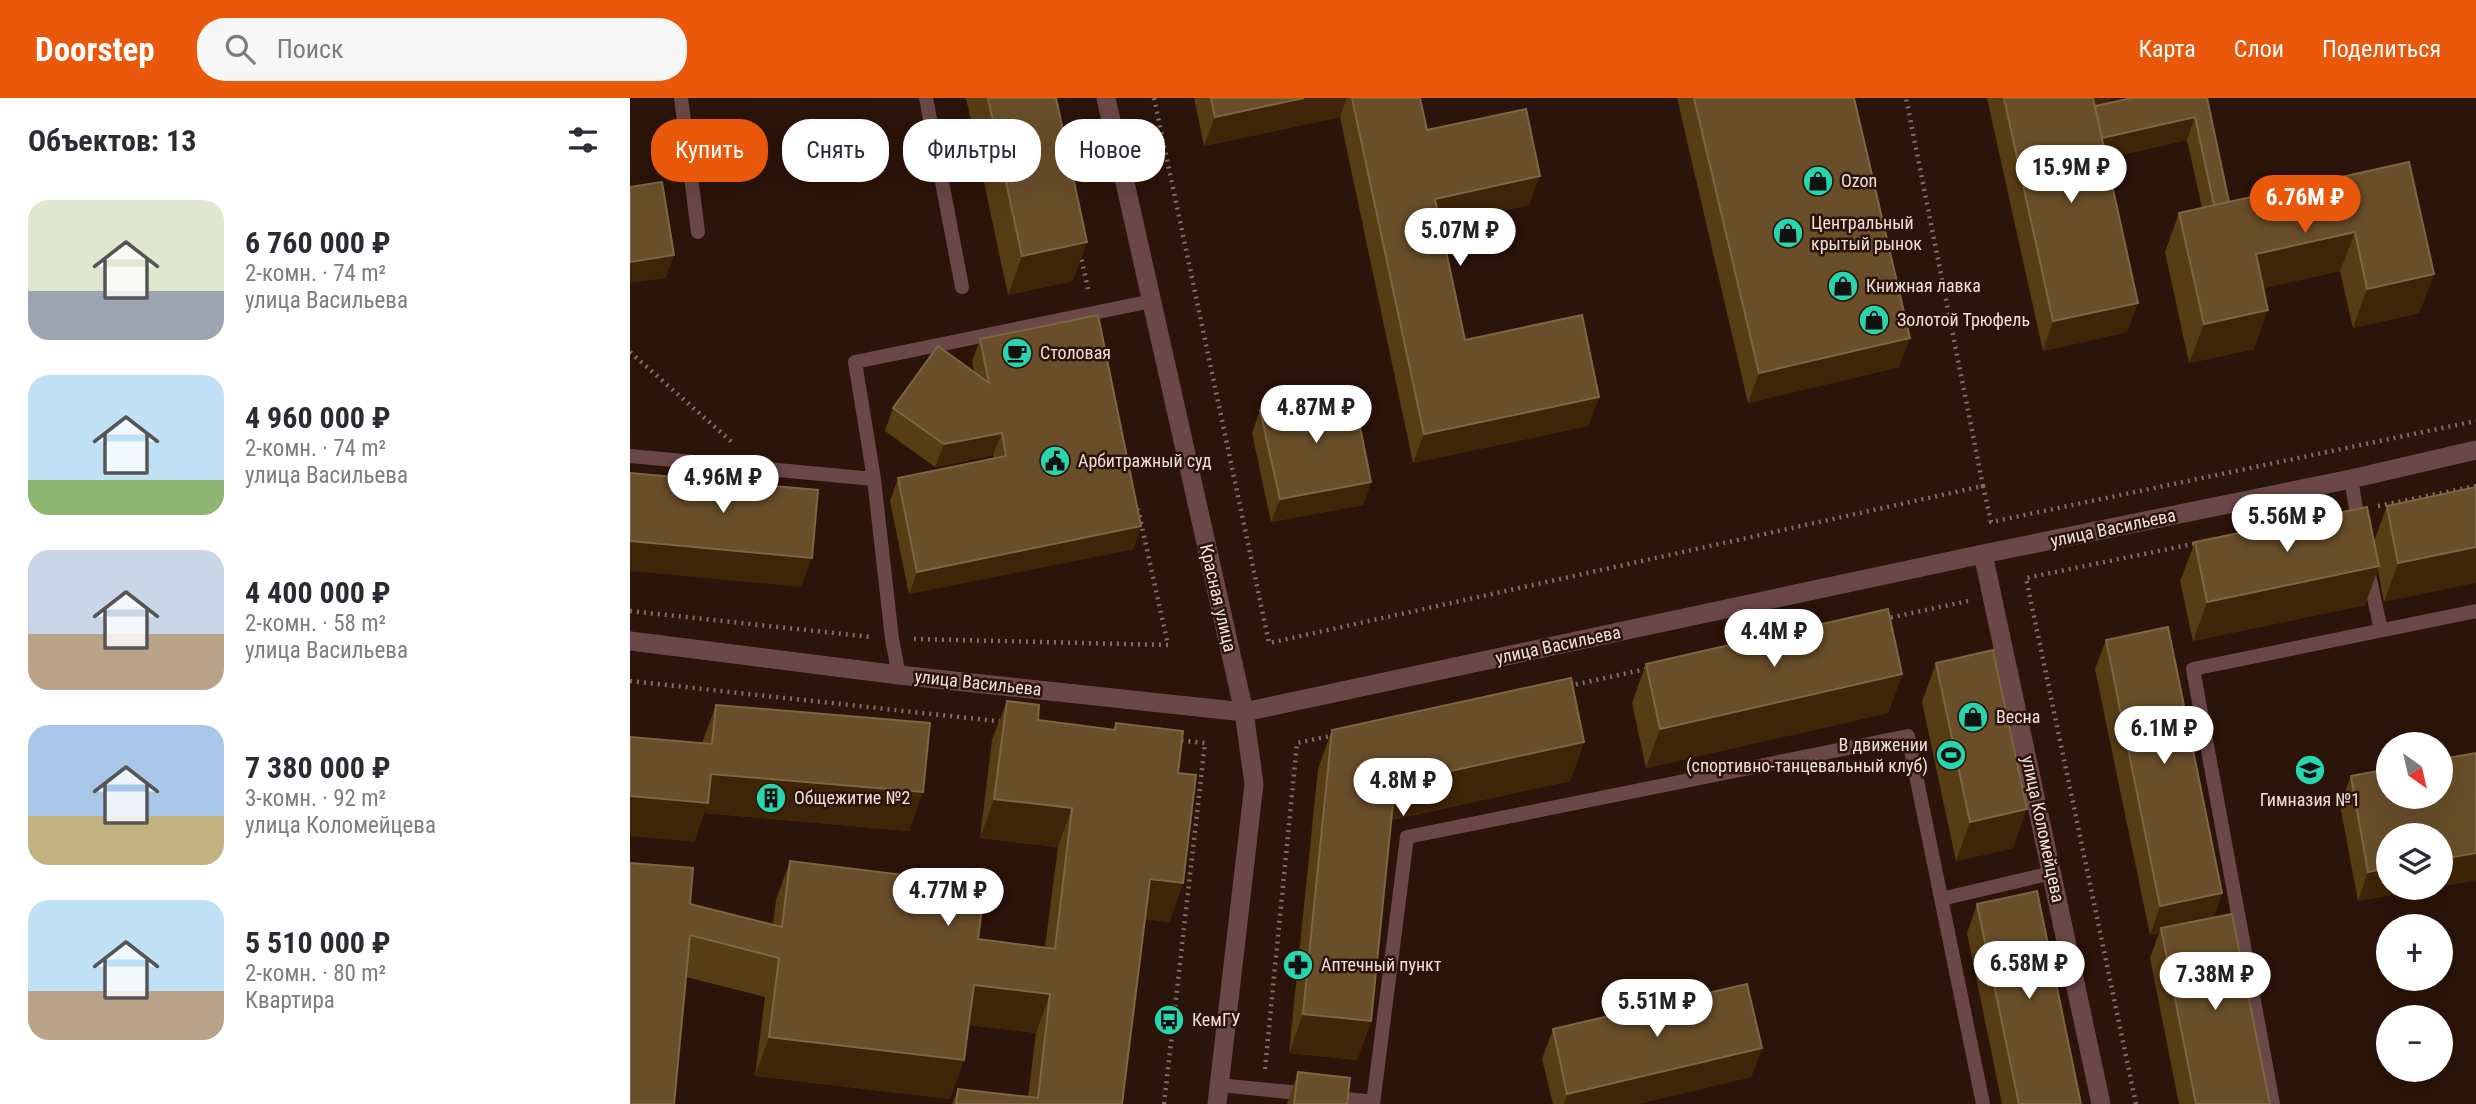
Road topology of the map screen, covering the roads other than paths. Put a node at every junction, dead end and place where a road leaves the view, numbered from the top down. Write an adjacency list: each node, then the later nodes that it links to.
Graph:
1 (681, 98): 4 (lane)
2 (926, 98): 5 (lane)
3 (1106, 98): 6 (street, Красная улица)
4 (698, 232)
5 (962, 287)
6 (1152, 301): 9 (lane); 16 (street, Красная улица)
7 (2476, 450): 10 (street, улица Васильева)
8 (630, 456): 9 (lane)
9 (874, 479): 15 (lane)
10 (2351, 479): 11 (street, улица Васильева); 13 (lane)
11 (1983, 554): 16 (street, улица Васильева); 17 (street, улица Коломейцева)
12 (2476, 611): 13 (lane)
13 (2381, 630): 23 (lane)
14 (630, 641): 15 (street, улица Васильева)
15 (899, 675): 16 (street, улица Васильева)
16 (1244, 712): 19 (street, Красная улица)
17 (2052, 873): 18 (lane); 22 (street, улица Коломейцева)
18 (1941, 899): 20 (lane); 21 (lane)
19 (1218, 1094): 20 (lane)
20 (1373, 1103)
21 (1983, 1104)
22 (2101, 1104)
23 (2273, 1104)

